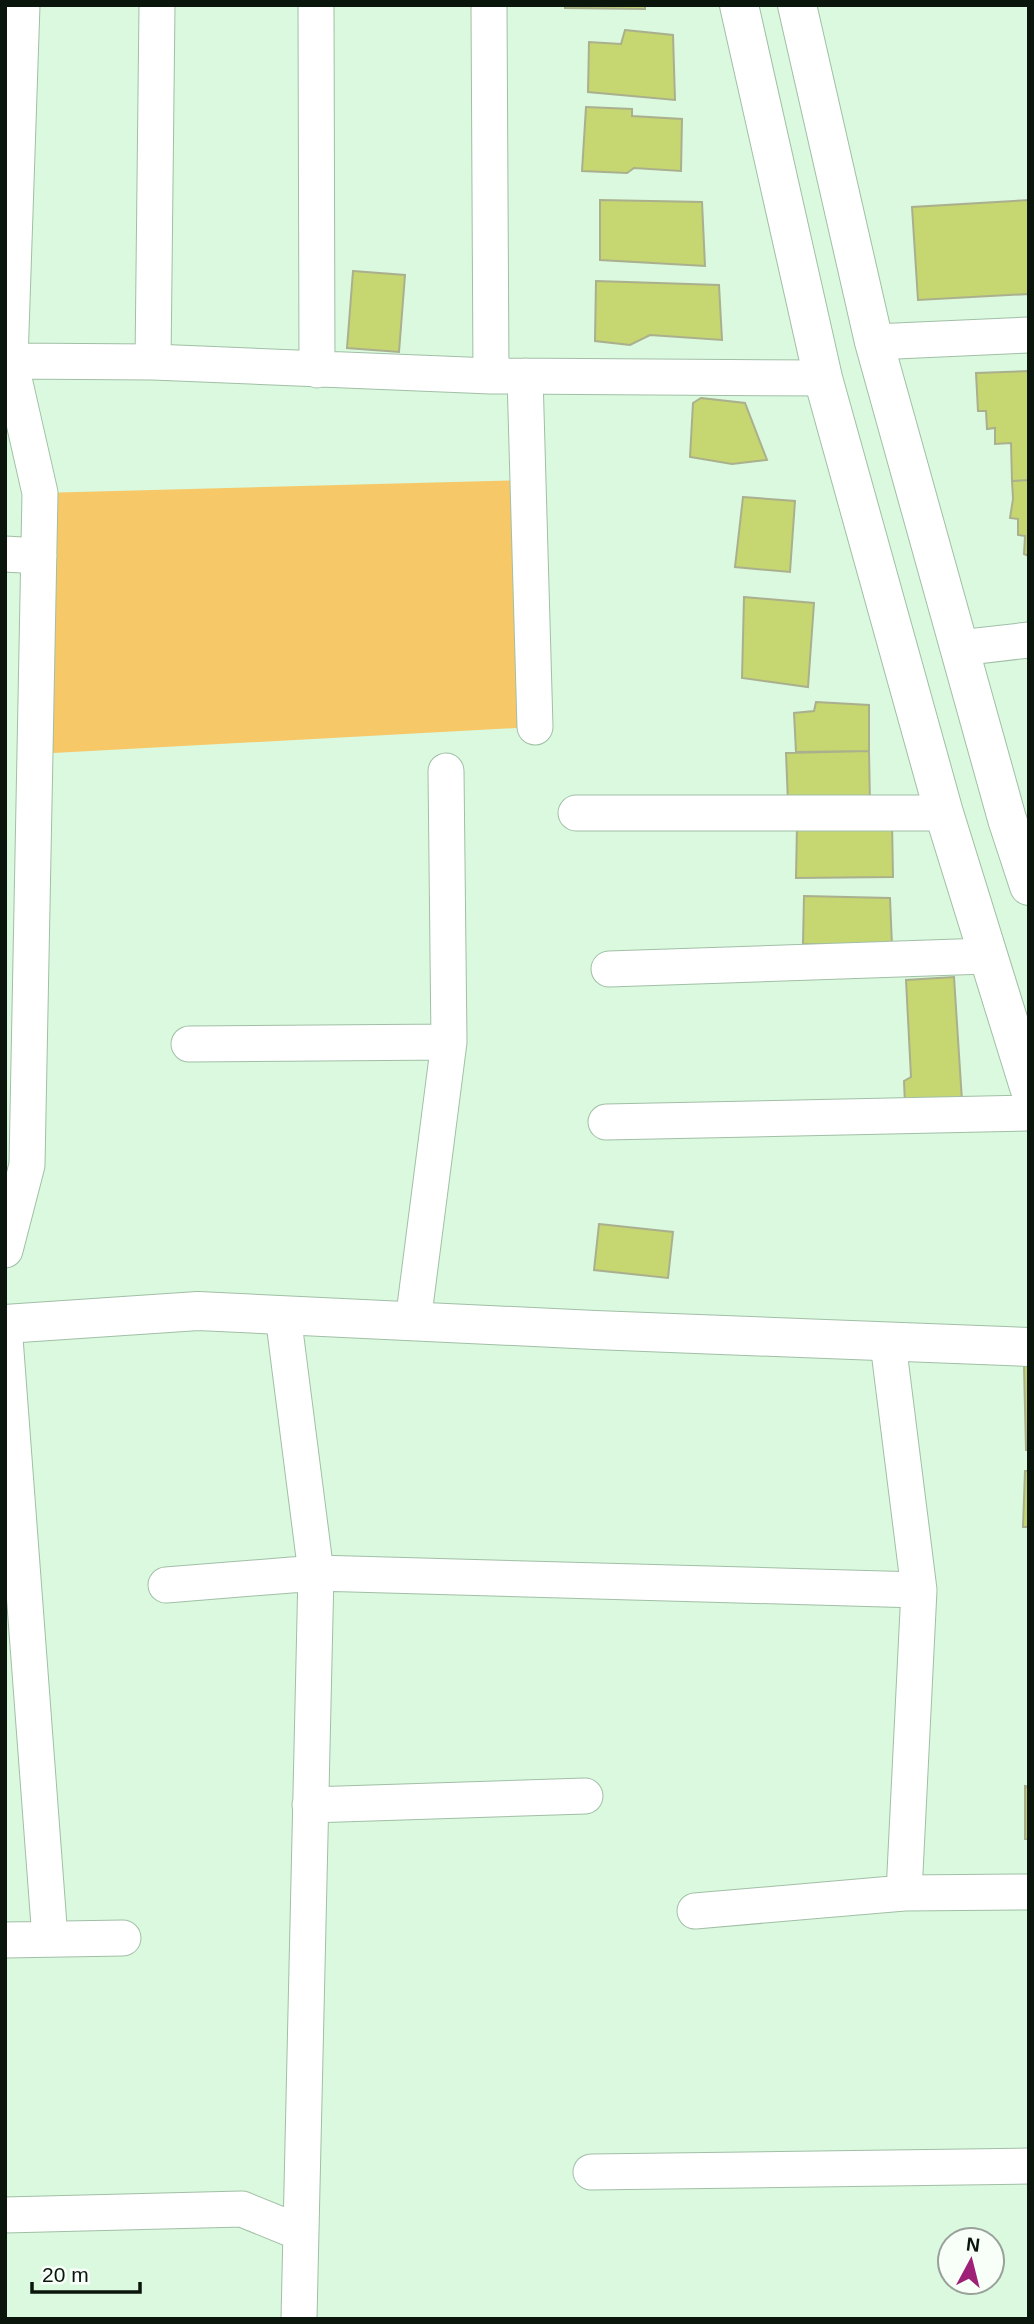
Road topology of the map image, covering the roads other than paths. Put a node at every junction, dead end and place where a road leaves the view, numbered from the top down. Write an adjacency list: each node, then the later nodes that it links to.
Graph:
1 (22, 5): 7 (street)
2 (157, 5): 11 (street)
3 (316, 5): 12 (street)
4 (489, 5): 13 (street)
5 (739, 5): 15 (main road)
6 (797, 5): 9 (main road)
7 (11, 166): 10 (street)
8 (1029, 335): 9 (street)
9 (874, 342): 18 (main road)
10 (10, 361): 11 (street); 16 (street)
11 (153, 362): 12 (street)
12 (317, 370): 13 (street)
13 (491, 376): 14 (street)
14 (525, 376): 15 (street); 19 (street)
15 (823, 378): 22 (main road)
16 (22, 555): 26 (street)
17 (1029, 640): 18 (street)
18 (959, 648): 23 (main road)
19 (535, 727)
20 (446, 771): 27 (street)
21 (576, 813): 22 (street)
22 (944, 813): 24 (main road)
23 (1029, 886)
24 (986, 956): 25 (street); 29 (main road)
25 (609, 969)
26 (18, 1028): 32 (street)
27 (449, 1042): 28 (street); 35 (street)
28 (189, 1044)
29 (1029, 1087)
30 (1029, 1113): 31 (street)
31 (606, 1122)
32 (16, 1165): 33 (street)
33 (5, 1250)
34 (283, 1315): 35 (main road); 36 (main road); 40 (street)
35 (413, 1322): 38 (main road)
36 (5, 1324)
37 (5, 1338): 49 (street)
38 (888, 1343): 39 (main road); 42 (street)
39 (1029, 1347)
40 (316, 1573): 41 (street); 42 (street); 44 (street)
41 (166, 1585)
42 (919, 1590): 46 (street)
43 (585, 1796): 44 (street)
44 (310, 1805): 54 (street)
45 (1029, 1892): 46 (street)
46 (904, 1893): 47 (street)
47 (695, 1911)
48 (123, 1938): 49 (street)
49 (50, 1939): 50 (street)
50 (5, 1940)
51 (1029, 2166): 52 (street)
52 (591, 2172)
53 (5, 2215): 54 (street)
54 (301, 2233): 55 (street)
55 (299, 2319)

